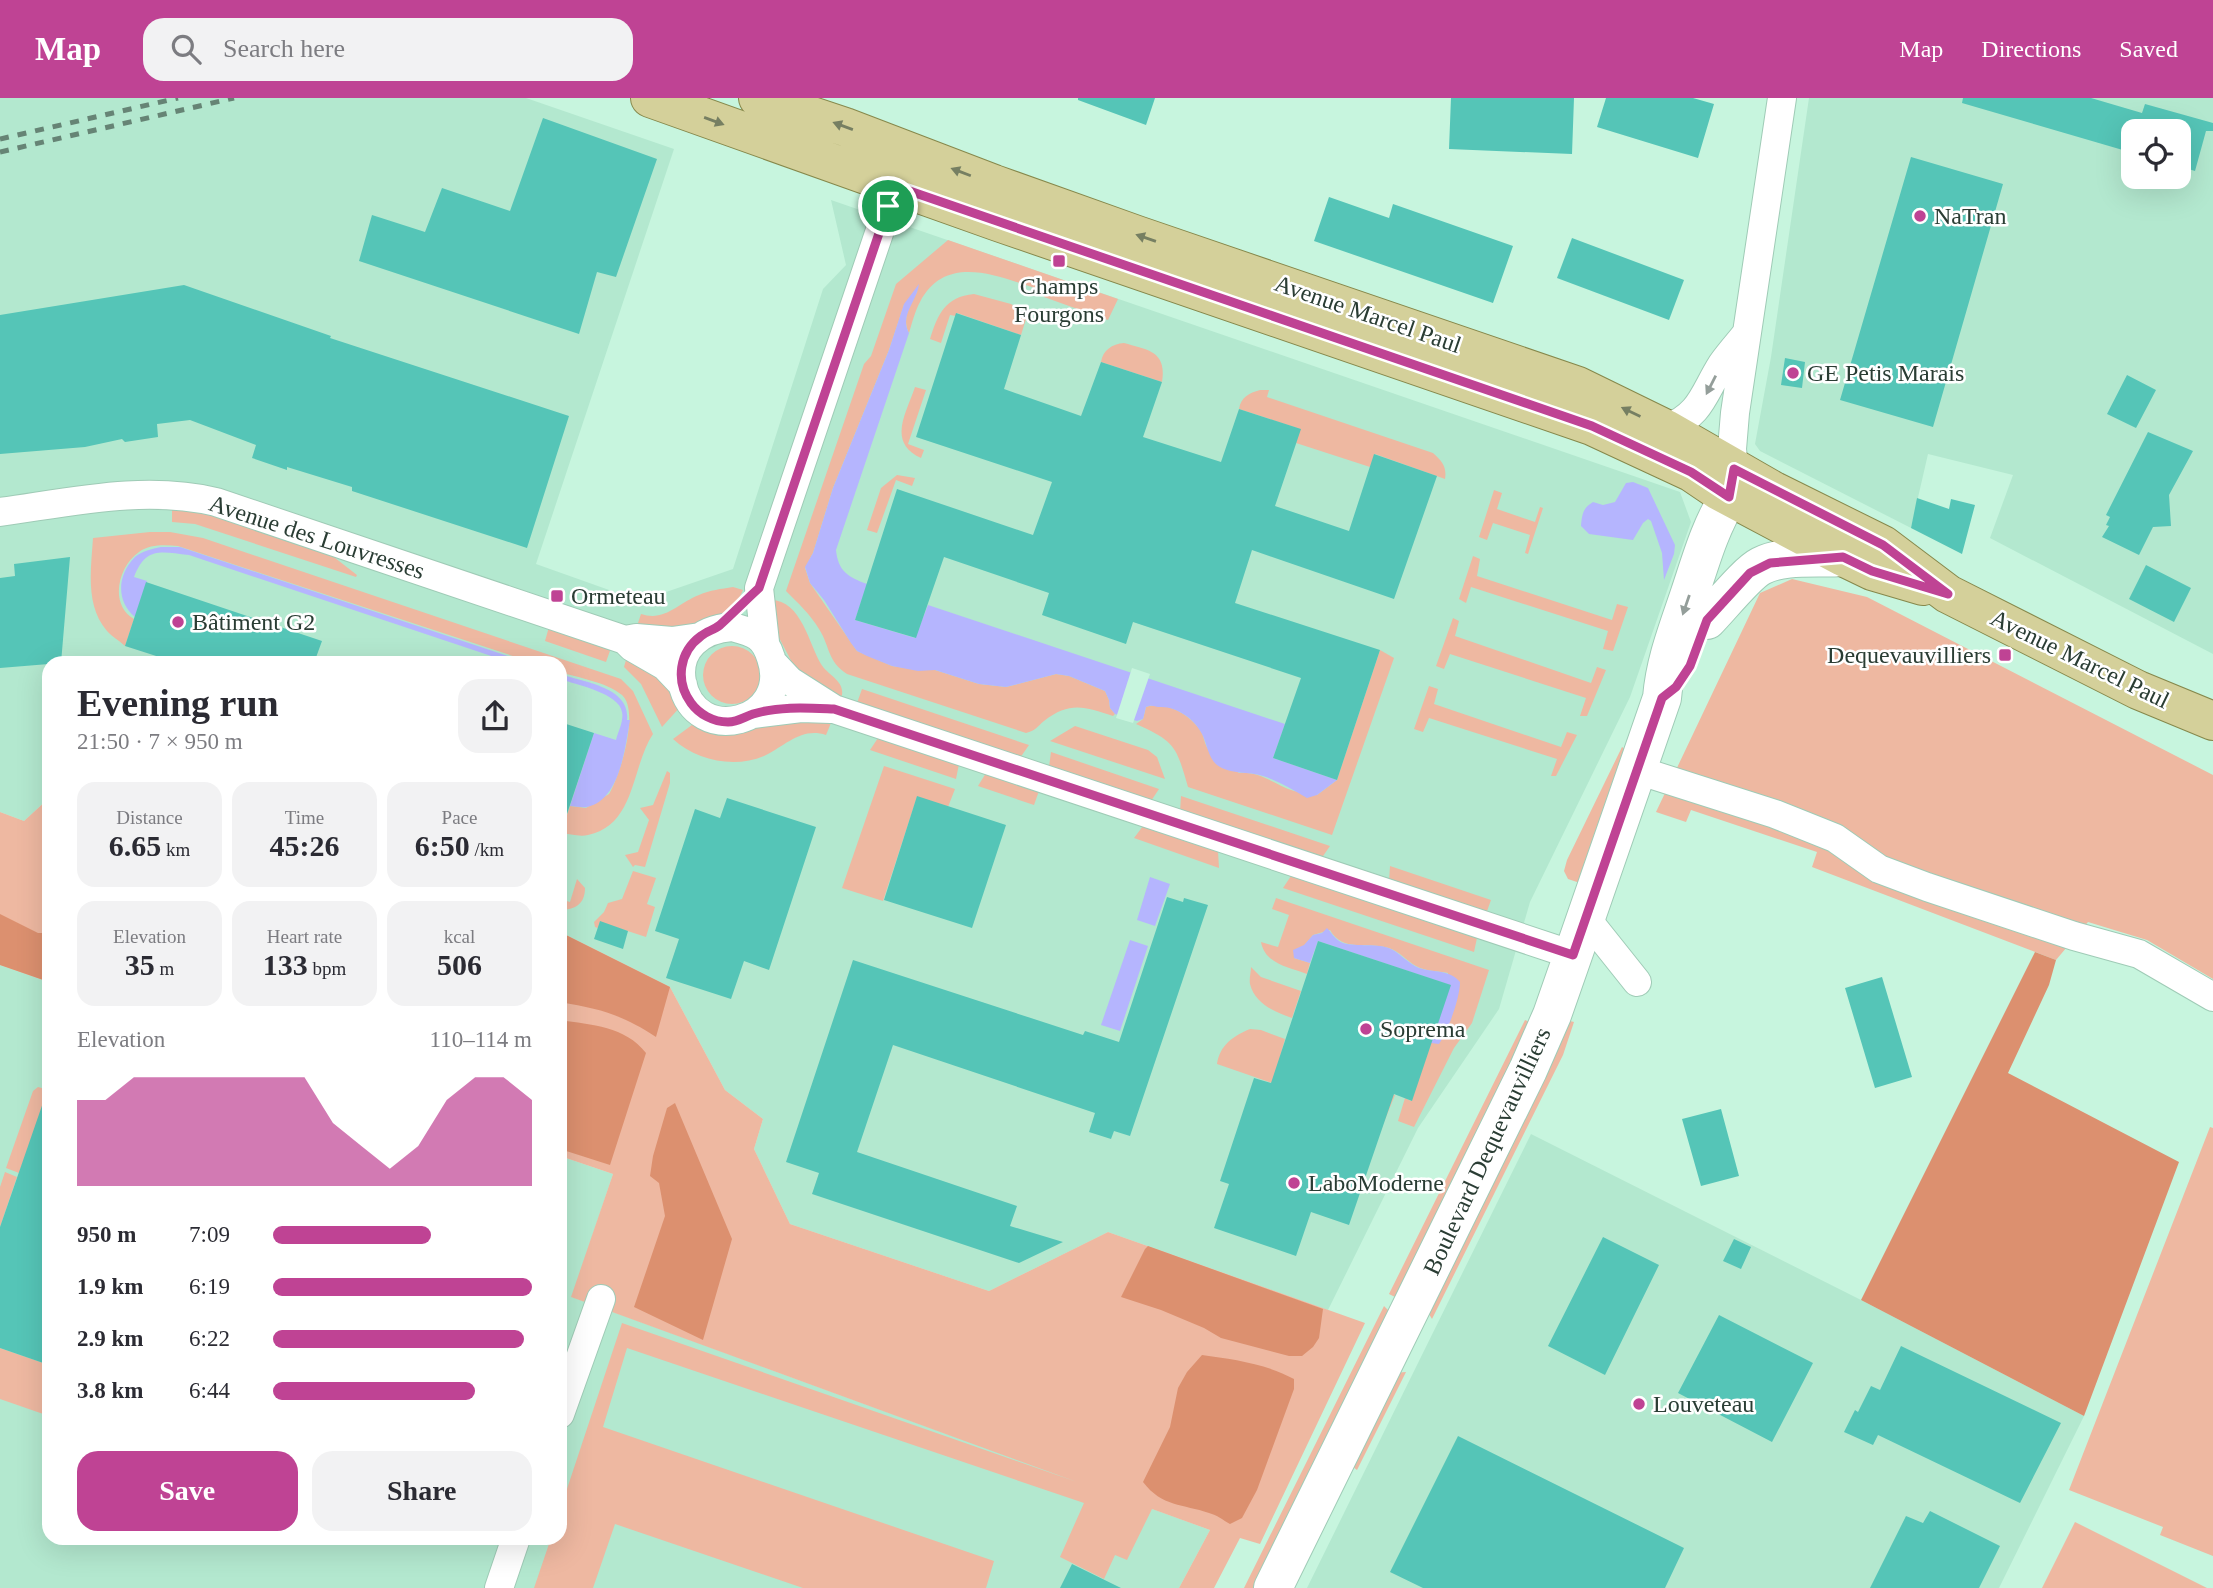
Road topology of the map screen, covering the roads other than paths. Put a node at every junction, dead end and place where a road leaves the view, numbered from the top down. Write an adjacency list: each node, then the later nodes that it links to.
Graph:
1 (650, 98): 4 (main road, Avenue Marcel Paul, one-way to 4)
2 (758, 98): 4 (main road, Avenue Marcel Paul, one-way to 2)
3 (1782, 98): 5 (street)
4 (901, 168): 6 (main road, Avenue Marcel Paul, one-way to 4); 7 (main road, Avenue Marcel Paul); 10 (street)
5 (1748, 332): 6 (street, one-way to 6); 7 (street)
6 (1666, 429): 7 (main road, Avenue Marcel Paul)
7 (1732, 483): 9 (main road, Avenue Marcel Paul); 11 (main road, Avenue Marcel Paul); 12 (main road, Boulevard Dequevauvilliers); 17 (main road, Boulevard Dequevauvilliers, one-way to 17)
8 (0, 512): 14 (street, Avenue des Louvresses)
9 (1843, 557): 11 (main road, Avenue Marcel Paul); 12 (main road, Boulevard Dequevauvilliers)
10 (759, 588): 13 (street); 15 (street)
11 (1948, 594): 20 (main road, Avenue Marcel Paul)
12 (1707, 620): 17 (main road, Boulevard Dequevauvilliers)
13 (708, 633): 14 (street, Avenue des Louvresses); 15 (street); 16 (street)
14 (625, 640): 16 (street, Avenue des Louvresses)
15 (769, 653): 18 (street); 19 (street)
16 (683, 685): 19 (street)
17 (1662, 698): 21 (main road, Boulevard Dequevauvilliers)
18 (834, 709): 19 (street); 23 (street)
19 (753, 714)
20 (2213, 721)
21 (1637, 770): 22 (main road, Boulevard Dequevauvilliers); 25 (street)
22 (1586, 918): 23 (main road, Boulevard Dequevauvilliers); 24 (street)
23 (1573, 955): 30 (main road, Boulevard Dequevauvilliers)
24 (1637, 982)
25 (2213, 998)
26 (601, 1299): 27 (street)
27 (567, 1394)
28 (514, 1545): 29 (street)
29 (499, 1588)
30 (1273, 1588)

